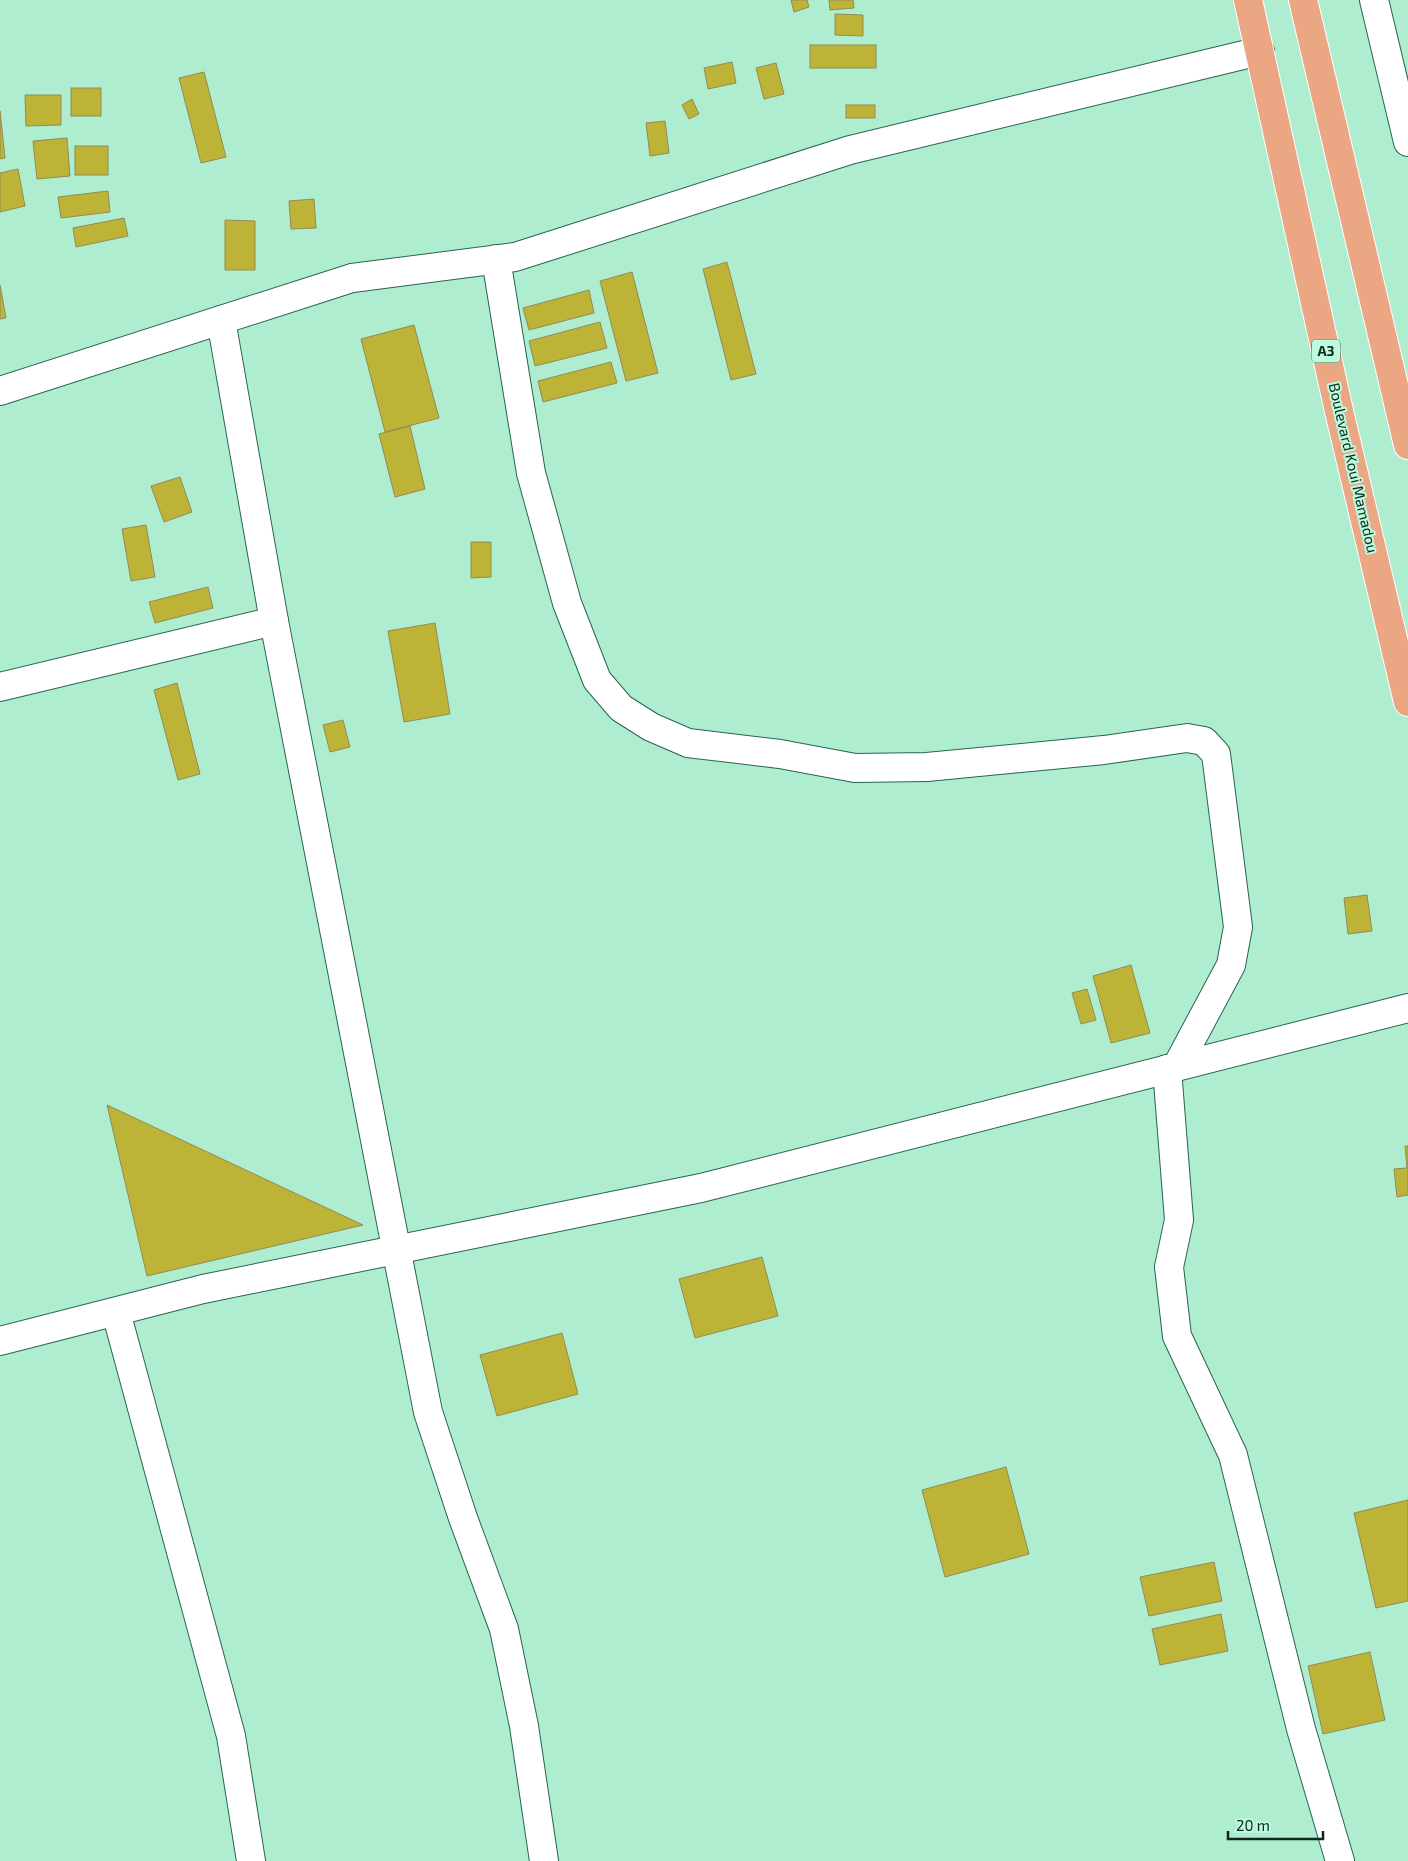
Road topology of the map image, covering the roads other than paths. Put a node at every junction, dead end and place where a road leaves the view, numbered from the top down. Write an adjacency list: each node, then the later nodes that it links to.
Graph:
1 (1248, 0): 4 (main road, Boulevard Koui Mamadou / A3)
2 (1303, 0): 9 (main road)
3 (1374, 0): 5 (street)
4 (1260, 51): 6 (street); 12 (main road, Boulevard Koui Mamadou / A3)
5 (1408, 142)
6 (496, 259): 7 (street); 14 (street)
7 (221, 320): 8 (street); 10 (street)
8 (0, 391)
9 (1408, 445)
10 (274, 621): 11 (street); 15 (street)
11 (0, 687)
12 (1408, 702)
13 (1408, 1008): 14 (street)
14 (1172, 1067): 15 (street); 20 (street)
15 (396, 1250): 16 (street); 19 (street)
16 (116, 1312): 17 (street); 18 (street)
17 (0, 1341)
18 (251, 1861)
19 (544, 1861)
20 (1340, 1861)

